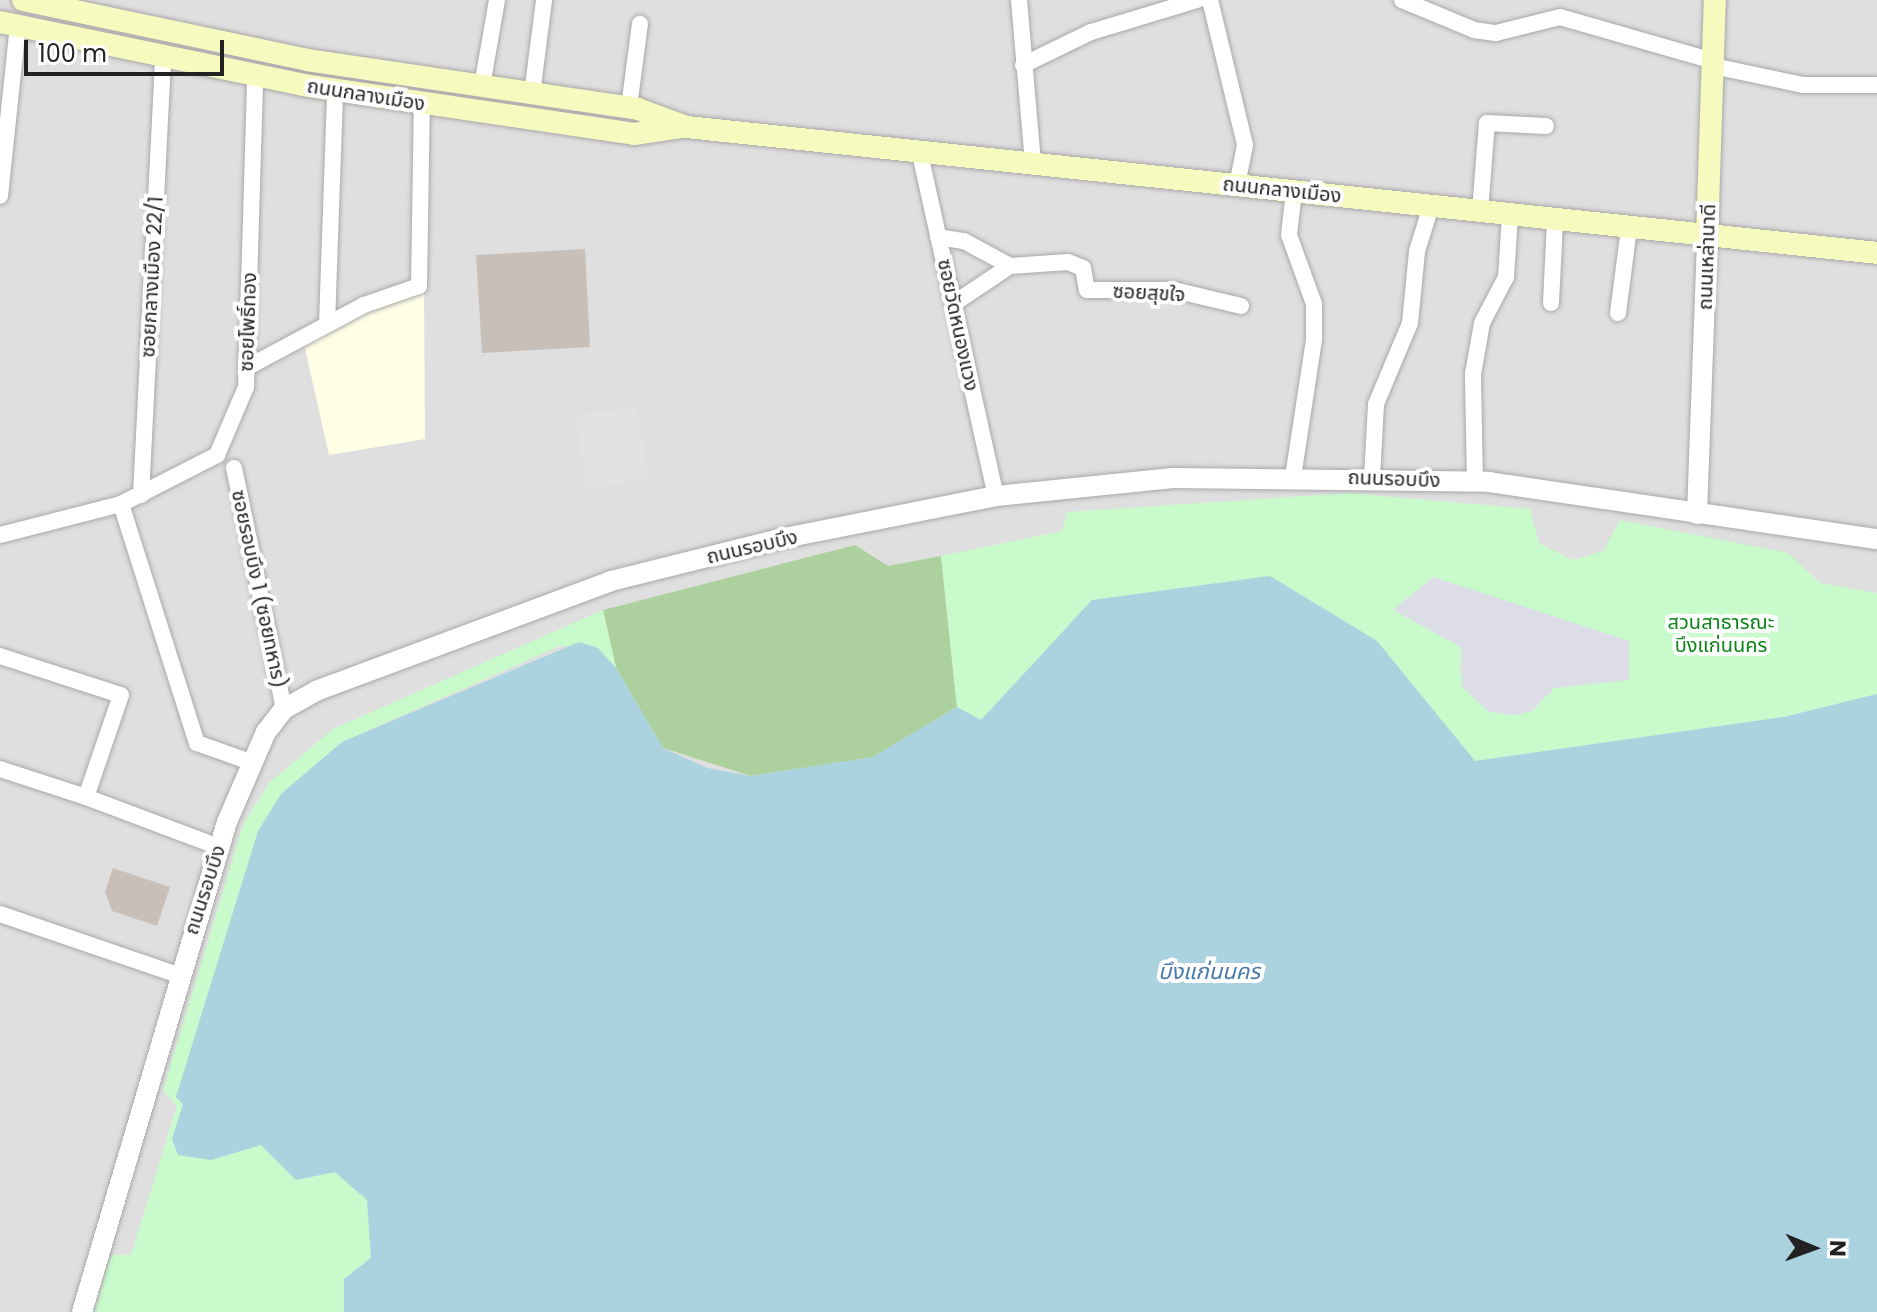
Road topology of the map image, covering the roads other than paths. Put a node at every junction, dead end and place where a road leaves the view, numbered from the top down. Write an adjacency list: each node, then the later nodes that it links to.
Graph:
1 (23, 0): 9 (main road, ถนนกลางเมือง)
2 (497, 0): 16 (street)
3 (544, 0): 19 (street)
4 (1019, 0): 14 (street)
5 (1197, 0): 14 (street)
6 (1210, 0): 27 (street)
7 (1402, 0): 13 (street)
8 (1715, 0): 13 (main road, ถนนเหล่านาดี)
9 (76, 6): 16 (main road, ถนนกลางเมือง)
10 (9, 24): 12 (main road, ถนนกลางเมือง); 29 (street)
11 (640, 24): 21 (street)
12 (163, 58): 15 (main road, ถนนกลางเมือง); 49 (street, ซอยกลางเมือง 22/1)
13 (1713, 64): 17 (street); 35 (main road, ถนนเหล่านาดี)
14 (1023, 65): 26 (street)
15 (255, 76): 18 (main road, ถนนกลางเมือง); 44 (street, ซอยโพธิ์ทอง)
16 (482, 86): 19 (main road, ถนนกลางเมือง)
17 (1876, 87)
18 (335, 90): 20 (main road, ถนนกลางเมือง); 43 (street)
19 (532, 94): 21 (main road, ถนนกลางเมือง); 22 (street)
20 (422, 103): 22 (main road, ถนนกลางเมือง); 43 (street)
21 (629, 107): 24 (main road, ถนนกลางเมือง)
22 (529, 119): 24 (main road, ถนนกลางเมือง)
23 (1546, 126): 31 (street)
24 (687, 127): 25 (main road, ถนนกลางเมือง)
25 (920, 154): 26 (main road, ถนนกลางเมือง); 36 (street, ซอยวัดหนองแวง)
26 (1033, 162): 27 (main road, ถนนกลางเมือง)
27 (1237, 185): 28 (main road, ถนนกลางเมือง)
28 (1294, 191): 30 (main road, ถนนกลางเมือง); 46 (street)
29 (0, 196)
30 (1431, 206): 31 (main road, ถนนกลางเมือง); 47 (street)
31 (1480, 211): 32 (main road, ถนนกลางเมือง)
32 (1510, 215): 33 (main road, ถนนกลางเมือง); 48 (street)
33 (1555, 220): 34 (main road, ถนนกลางเมือง); 39 (street)
34 (1629, 228): 35 (main road, ถนนกลางเมือง); 42 (street)
35 (1707, 236): 37 (main road, ถนนกลางเมือง); 52 (street, ถนนเหล่านาดี)
36 (938, 237): 38 (street); 40 (street, ซอยวัดหนองแวง)
37 (1877, 253)
38 (1010, 266): 40 (street); 41 (street, ซอยสุขใจ)
39 (1551, 303)
40 (953, 304): 50 (street, ซอยวัดหนองแวง)
41 (1241, 306)
42 (1618, 313)
43 (327, 324): 44 (street)
44 (246, 368): 49 (street, ซอยโพธิ์ทอง)
45 (234, 468): 56 (street, ซอยรอบบึง 1 (ซอยทหาร))
46 (1293, 477): 47 (street, ถนนรอบบึง); 50 (street, ถนนรอบบึง)
47 (1372, 478): 48 (street, ถนนรอบบึง)
48 (1475, 482): 52 (street, ถนนรอบบึง)
49 (141, 495): 51 (street, ซอยโพธิ์ทอง)
50 (996, 496): 56 (street, ถนนรอบบึง)
51 (121, 504): 53 (street, ซอยโพธิ์ทอง); 57 (street)
52 (1697, 514): 54 (street, ถนนรอบบึง)
53 (0, 535)
54 (1877, 539)
55 (0, 656): 59 (street)
56 (284, 709): 57 (street, ถนนรอบบึง)
57 (250, 762): 60 (street, ถนนรอบบึง)
58 (0, 769): 59 (street)
59 (86, 797): 60 (street)
60 (219, 847): 62 (street, ถนนรอบบึง)
61 (0, 914): 62 (street)
62 (178, 975): 63 (street, ถนนรอบบึง)
63 (82, 1312)

